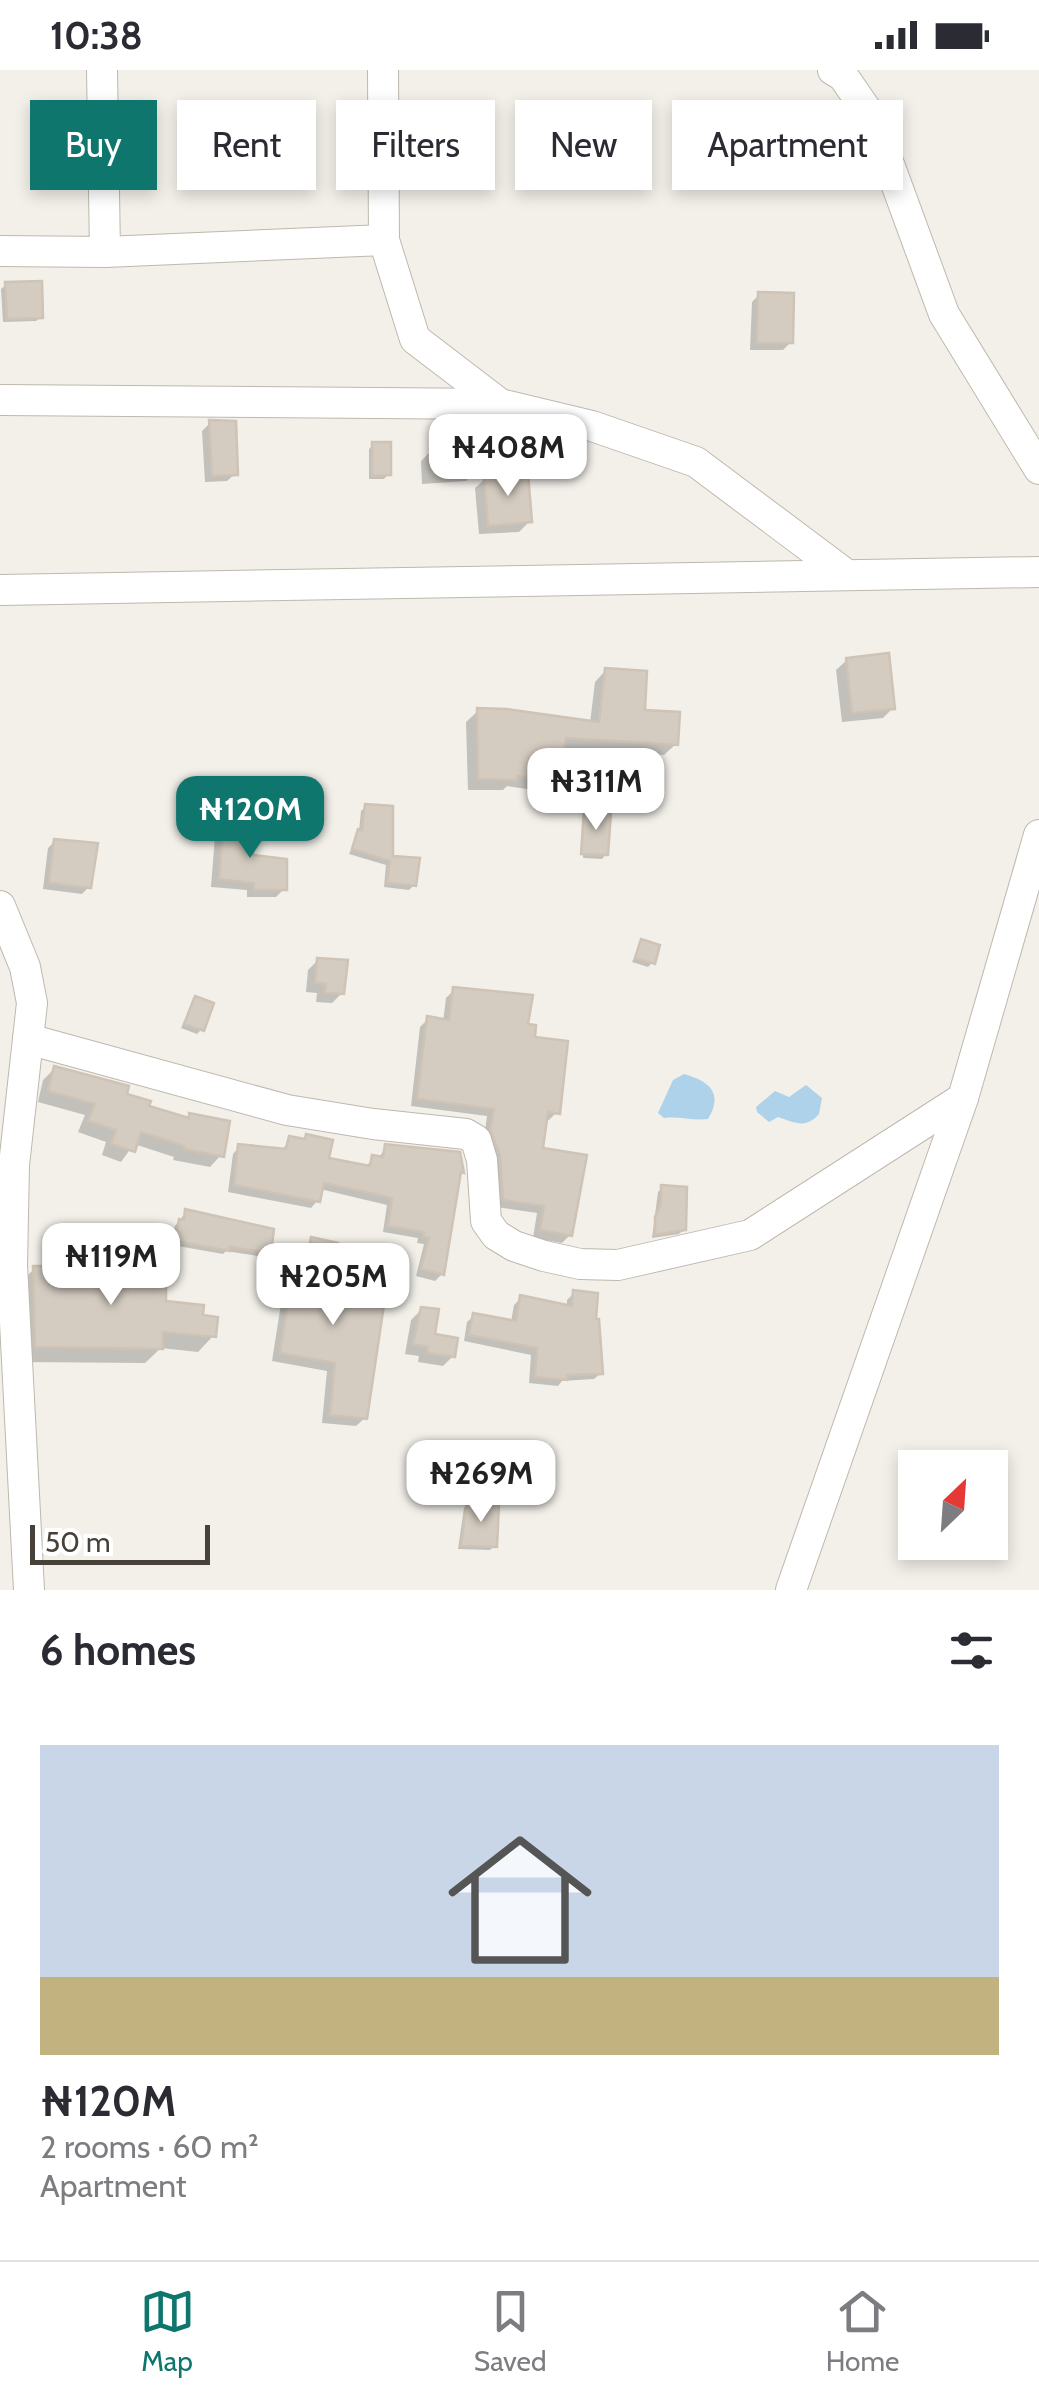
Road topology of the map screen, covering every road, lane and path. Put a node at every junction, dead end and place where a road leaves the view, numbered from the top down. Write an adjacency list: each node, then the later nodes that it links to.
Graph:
1 (102, 70): 6 (street)
2 (383, 70): 4 (street)
3 (833, 70): 9 (street)
4 (384, 240): 6 (street); 8 (street)
5 (0, 252): 6 (street)
6 (105, 252)
7 (0, 400): 8 (street)
8 (500, 404): 11 (street)
9 (1039, 469)
10 (1039, 572): 11 (street)
11 (847, 576): 12 (street)
12 (0, 590)
13 (1039, 835): 17 (street)
14 (0, 906): 15 (street)
15 (14, 986): 16 (street)
16 (28, 1039): 17 (street); 18 (street)
17 (963, 1098): 19 (street)
18 (28, 1590)
19 (791, 1590)

